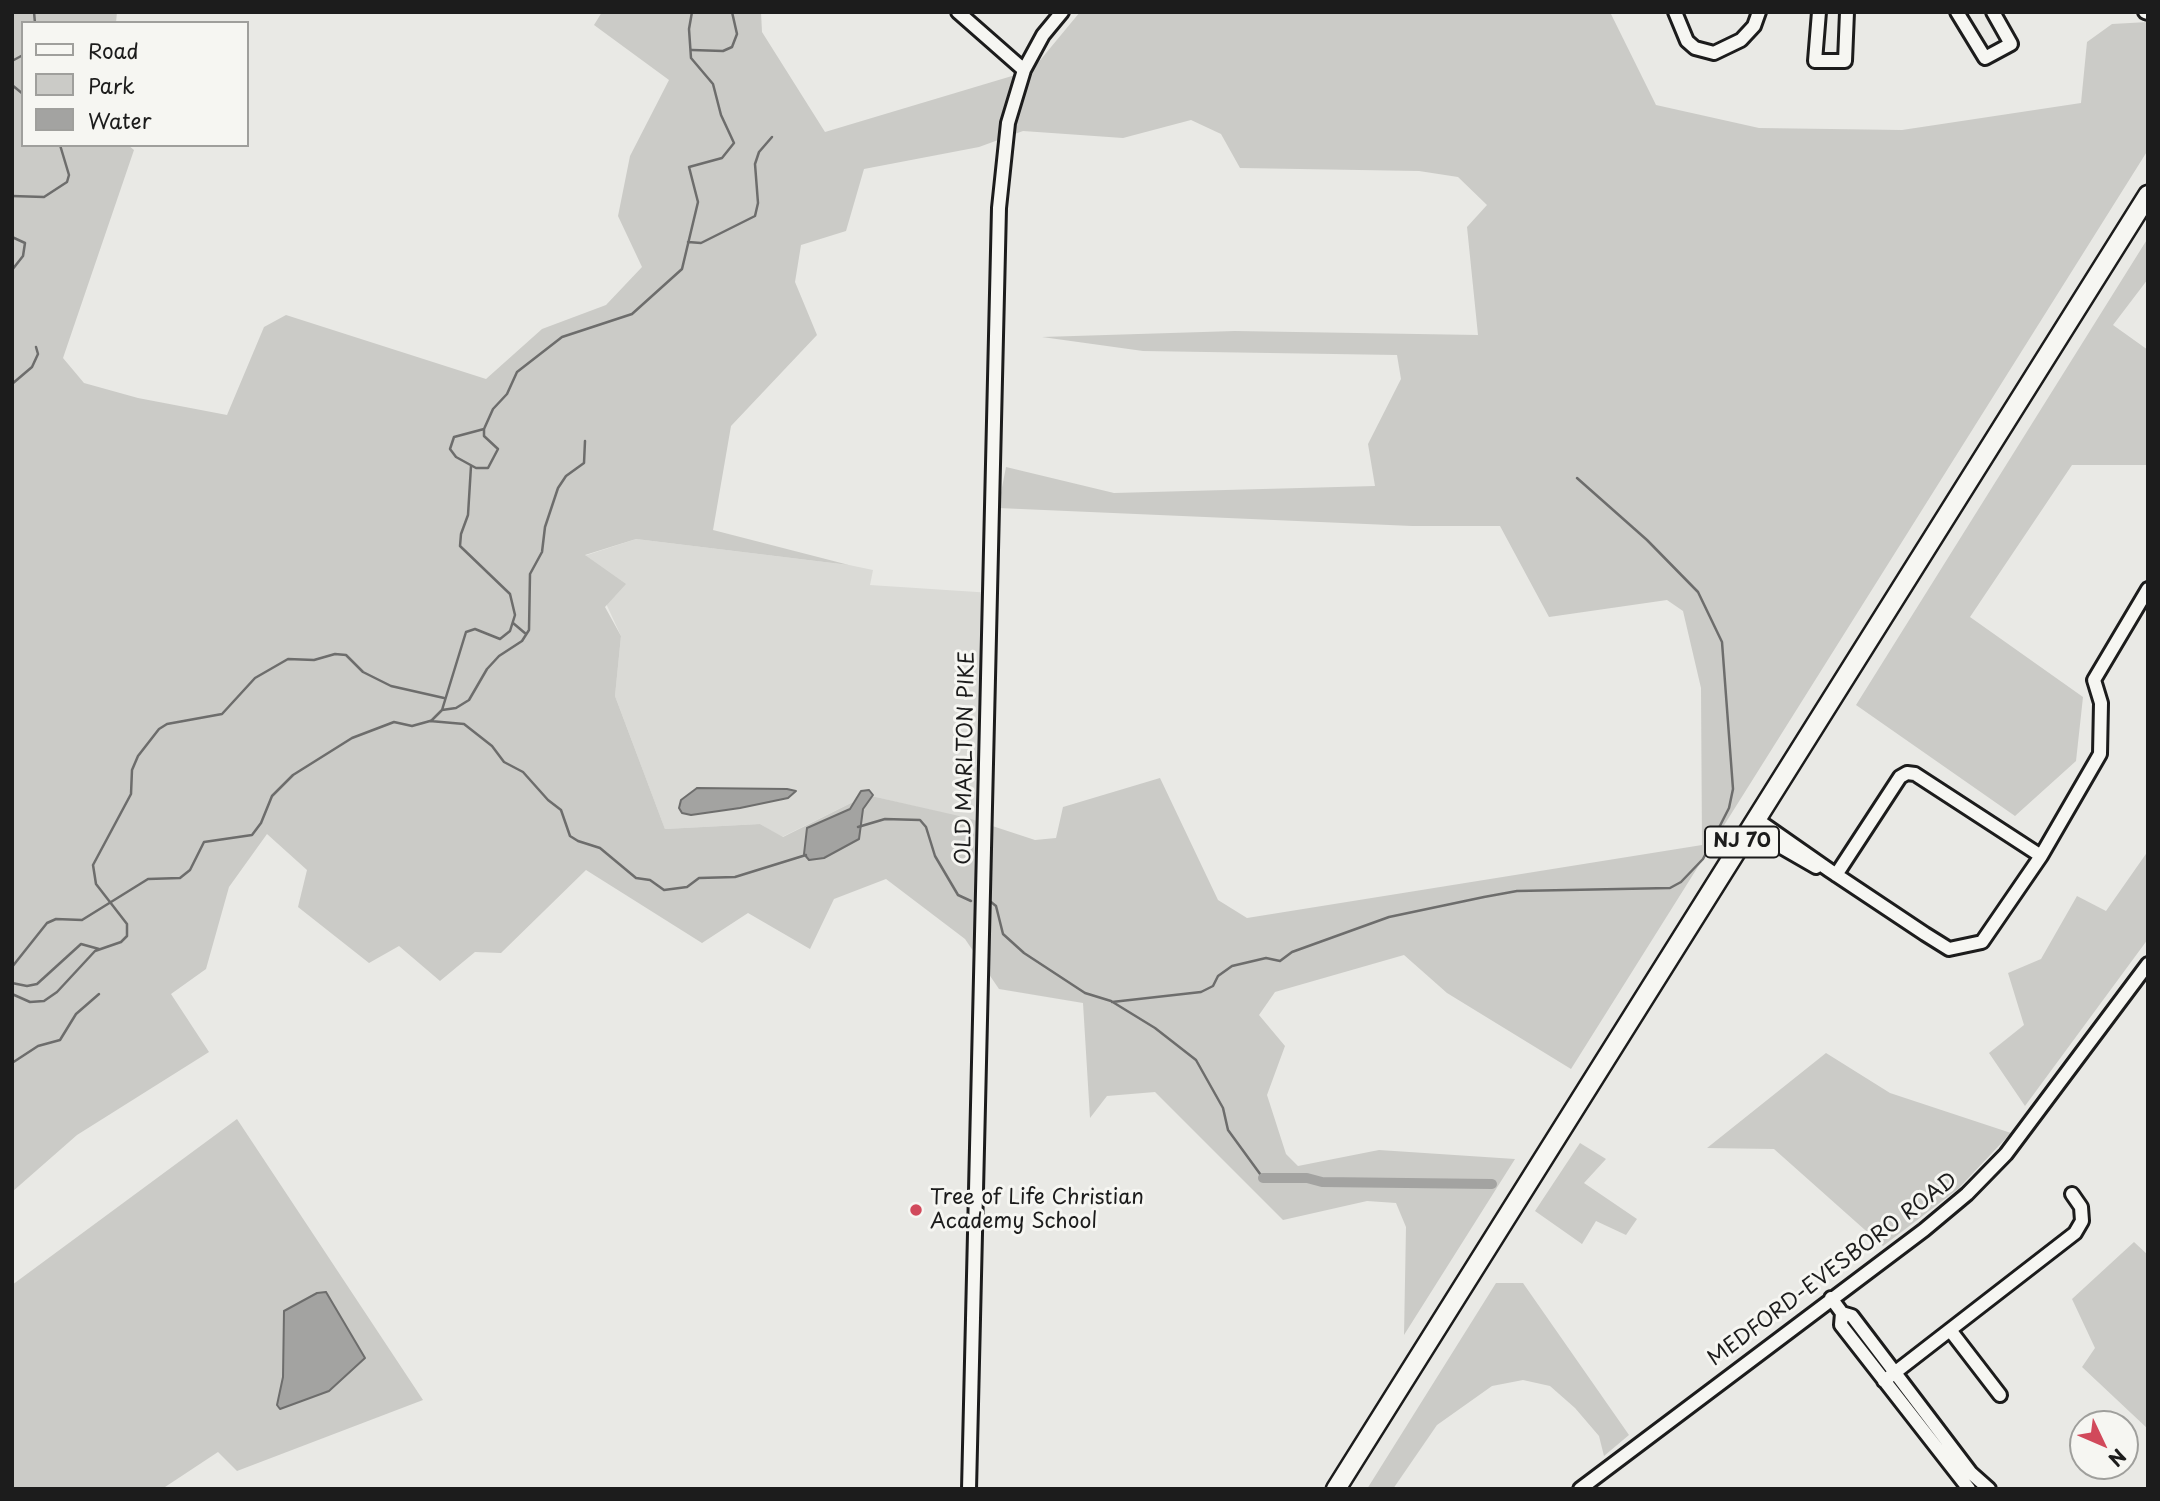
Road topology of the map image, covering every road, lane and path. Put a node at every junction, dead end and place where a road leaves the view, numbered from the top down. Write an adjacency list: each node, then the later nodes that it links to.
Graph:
1 (958, 12): 9 (street)
2 (1062, 12): 9 (street, OLD MARLTON PIKE)
3 (1675, 12): 4 (street)
4 (1759, 12)
5 (1819, 12): 6 (street)
6 (1847, 12)
7 (1957, 12): 8 (street)
8 (1993, 12)
9 (1024, 70): 23 (street, OLD MARLTON PIKE)
10 (2148, 195): 12 (highway, NJ 70)
11 (2148, 589): 13 (street)
12 (1753, 824): 14 (street); 24 (highway, NJ 70)
13 (2041, 856): 14 (street); 14 (street)
14 (1833, 873)
15 (2148, 964): 17 (street, MEDFORD-EVESBORO ROAD)
16 (2072, 1194): 19 (street)
17 (1831, 1298): 18 (street); 25 (street, MEDFORD-EVESBORO ROAD)
18 (1842, 1313): 20 (street); 21 (street)
19 (1950, 1330): 20 (street); 22 (street)
20 (1894, 1372): 21 (street); 27 (street)
21 (1884, 1381): 26 (street)
22 (2000, 1395)
23 (969, 1489)
24 (1336, 1489)
25 (1580, 1489)
26 (1969, 1489)
27 (1989, 1489)

